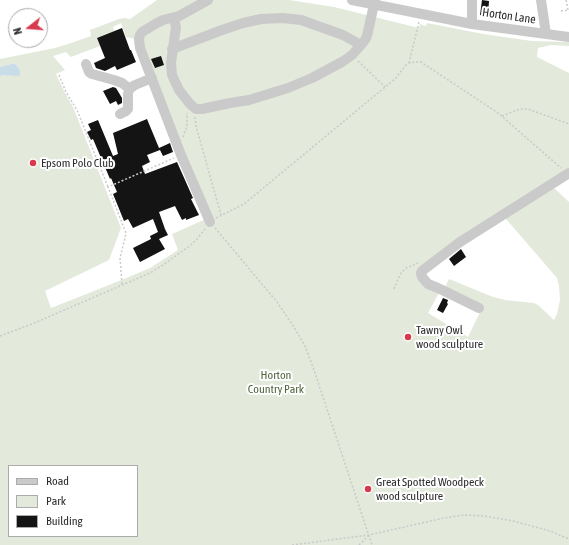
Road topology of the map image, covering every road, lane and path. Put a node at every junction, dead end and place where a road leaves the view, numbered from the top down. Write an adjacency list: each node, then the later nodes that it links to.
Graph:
1 (208, 0): 9 (street)
2 (352, 0): 6 (street, Horton Lane)
3 (472, 0): 11 (street)
4 (541, 0): 12 (street)
5 (566, 0): 7 (path)
6 (375, 2): 11 (street, Horton Lane); 14 (street)
7 (568, 10): 8 (path)
8 (561, 11)
9 (174, 18): 15 (street); 20 (street)
10 (420, 22): 17 (path)
11 (472, 24): 12 (street, Horton Lane)
12 (546, 34): 13 (street, Horton Lane)
13 (569, 38)
14 (362, 45): 15 (street); 16 (street)
15 (172, 49): 23 (street)
16 (352, 55): 21 (path); 24 (street)
17 (408, 63): 21 (path); 26 (path)
18 (86, 64): 22 (street)
19 (59, 75): 31 (path)
20 (152, 78): 22 (street); 28 (street)
21 (385, 87): 24 (path)
22 (130, 89): 25 (street)
23 (186, 99): 24 (street); 28 (path)
24 (196, 109)
25 (120, 114)
26 (502, 116): 27 (path); 30 (path)
27 (569, 124)
28 (177, 144): 29 (street)
29 (181, 155): 31 (path); 32 (street)
30 (568, 173): 34 (street)
31 (108, 186): 33 (path)
32 (210, 222): 33 (path); 36 (path)
33 (122, 285): 35 (path)
34 (479, 308)
35 (0, 336)
36 (369, 535): 37 (path); 38 (path); 39 (path); 40 (path)
37 (569, 539)
38 (292, 545)
39 (359, 545)
40 (372, 545)

